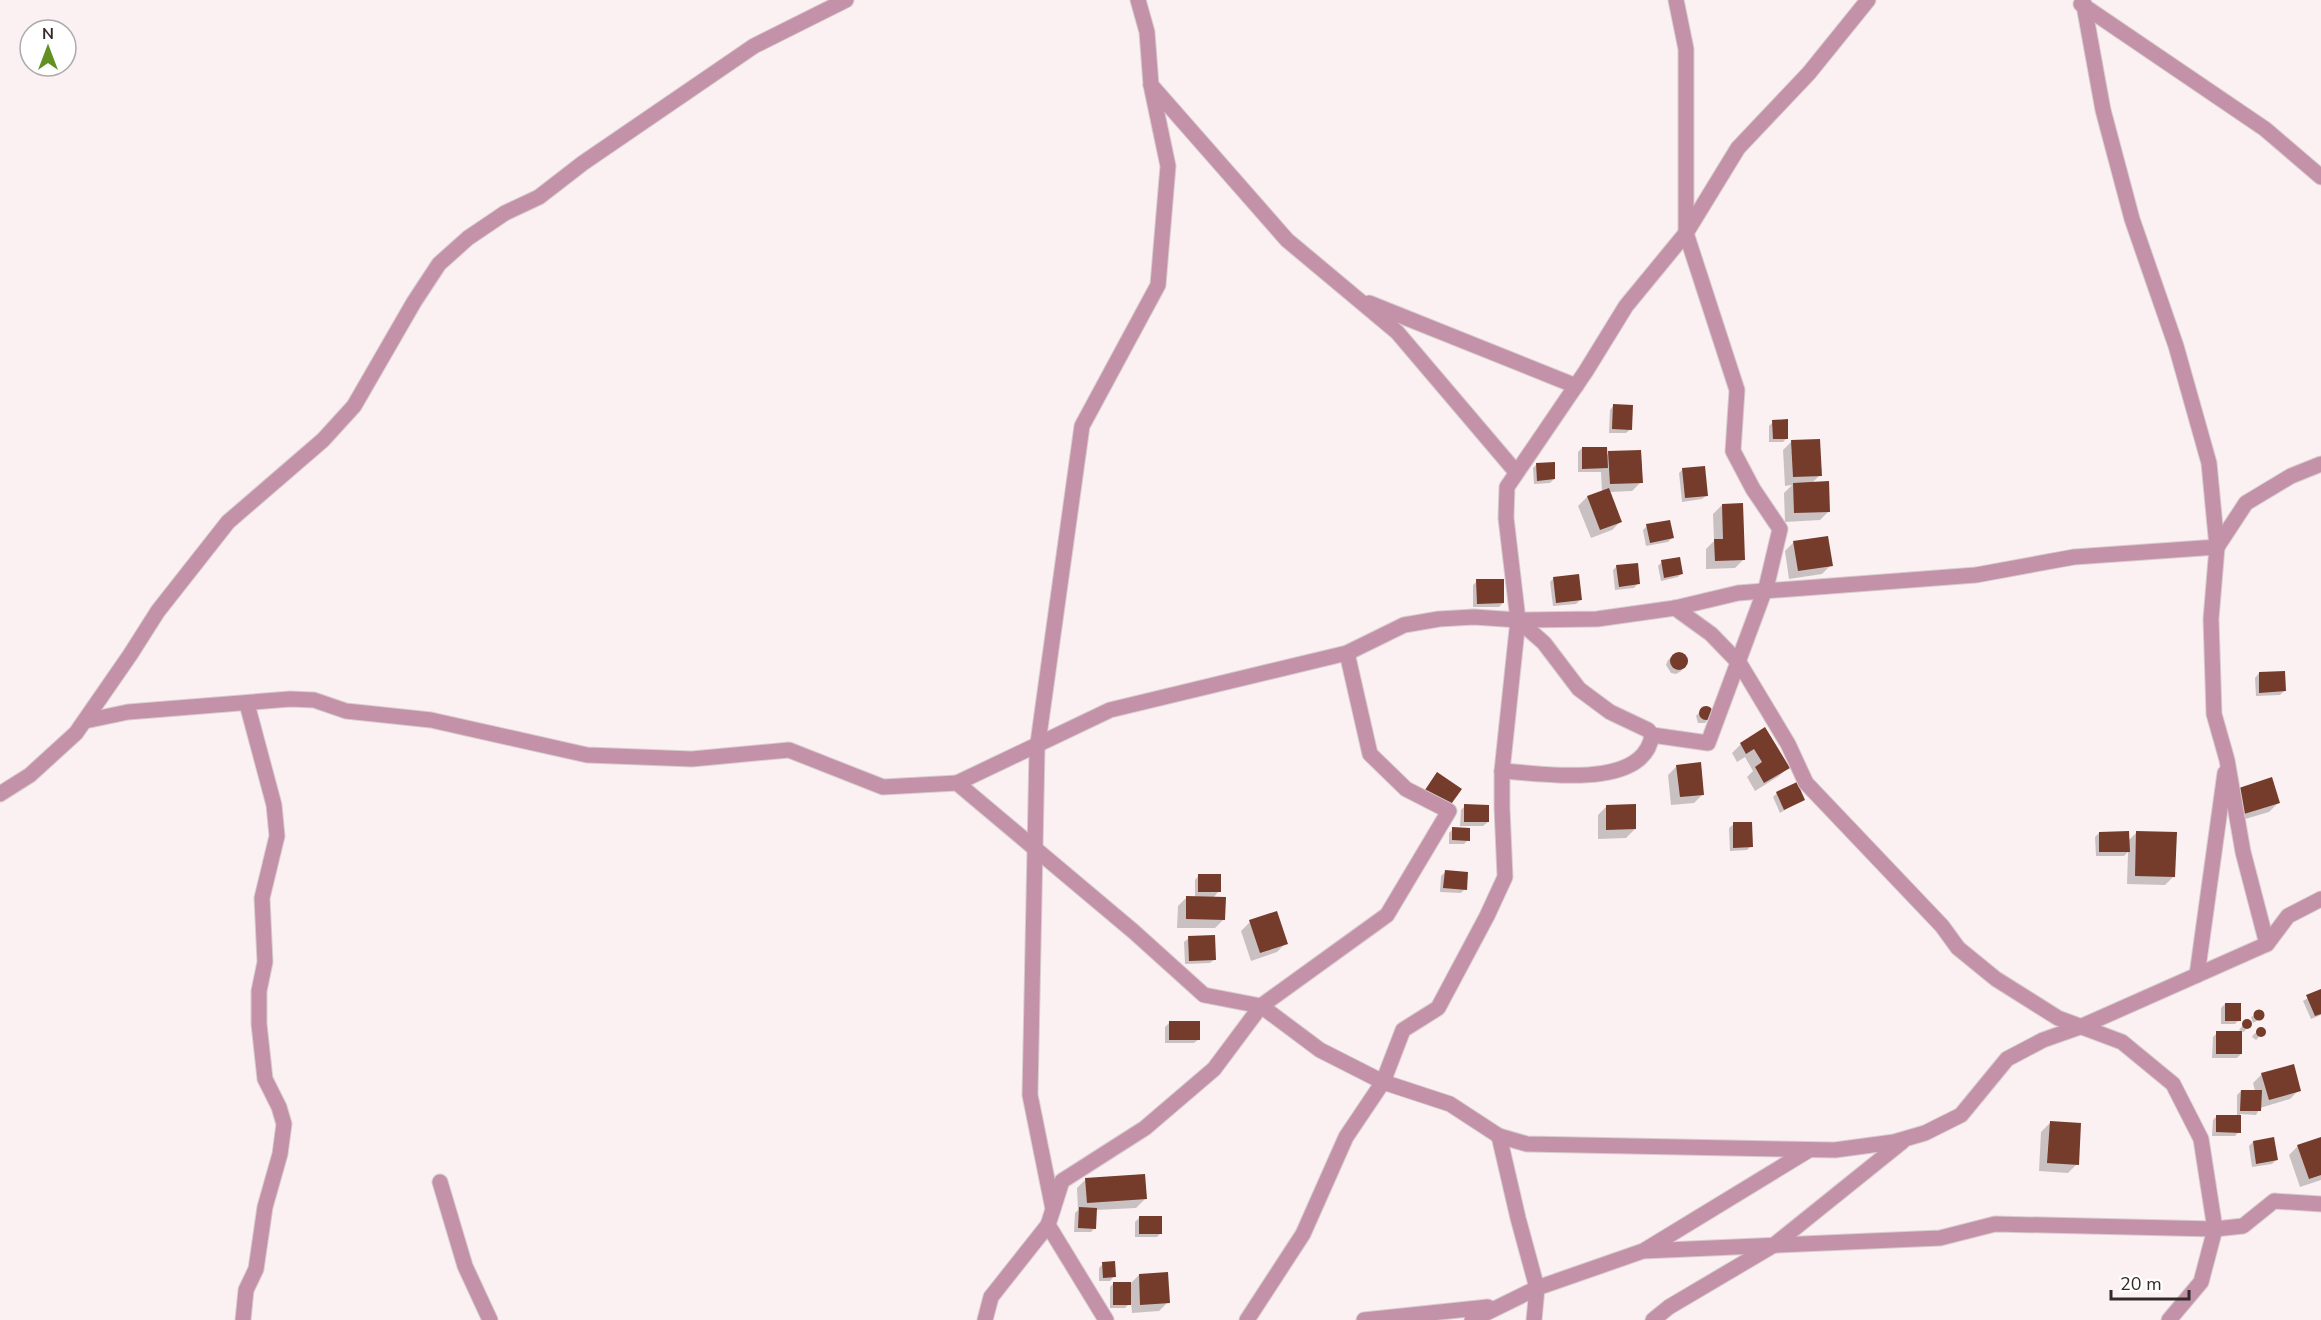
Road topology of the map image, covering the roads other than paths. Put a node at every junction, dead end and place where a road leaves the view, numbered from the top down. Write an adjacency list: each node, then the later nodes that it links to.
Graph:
1 (846, 0): 20 (street)
2 (1138, 0): 6 (street)
3 (1676, 0): 8 (street)
4 (1868, 0): 8 (street)
5 (2081, 2): 7 (street); 13 (street)
6 (1151, 85): 9 (street); 22 (street)
7 (2321, 177)
8 (1686, 233): 10 (street); 14 (street)
9 (1355, 297): 10 (street); 12 (street)
10 (1576, 386): 12 (street)
11 (2321, 464): 13 (street)
12 (1515, 472): 16 (street)
13 (2217, 547): 14 (street); 23 (street)
14 (1764, 591): 15 (street); 18 (street)
15 (1675, 608): 16 (street); 18 (street)
16 (1518, 620): 17 (street); 21 (street); 24 (street)
17 (1347, 653): 22 (street); 31 (street)
18 (1738, 661): 21 (street); 32 (street)
19 (247, 704): 20 (street); 25 (street); 46 (street)
20 (85, 721): 26 (street)
21 (1652, 735): 24 (street)
22 (1037, 745): 25 (street); 27 (street)
23 (2227, 760): 29 (street); 30 (street)
24 (1502, 771): 33 (street)
25 (957, 783): 27 (street)
26 (0, 794)
27 (1035, 848): 31 (street); 39 (street)
28 (2321, 900): 29 (street)
29 (2267, 944): 30 (street)
30 (2197, 975): 32 (street)
31 (1262, 1006): 33 (street); 39 (street)
32 (2080, 1027): 35 (street); 41 (street)
33 (1383, 1082): 34 (street); 50 (street)
34 (1499, 1136): 36 (street); 44 (street)
35 (1907, 1138): 36 (street); 42 (street)
36 (1809, 1150): 43 (street)
37 (440, 1182): 47 (street)
38 (2321, 1204): 41 (street)
39 (1053, 1209): 40 (street)
40 (1048, 1225): 48 (street); 49 (street)
41 (2215, 1230): 42 (street); 55 (street)
42 (1774, 1245): 43 (street); 54 (street)
43 (1643, 1251): 44 (street)
44 (1537, 1288): 45 (street); 53 (street)
45 (1500, 1306): 51 (street); 52 (street)
46 (243, 1320)
47 (490, 1320)
48 (985, 1320)
49 (1106, 1320)
50 (1247, 1320)
51 (1364, 1320)
52 (1472, 1320)
53 (1534, 1320)
54 (1653, 1320)
55 (2169, 1320)

